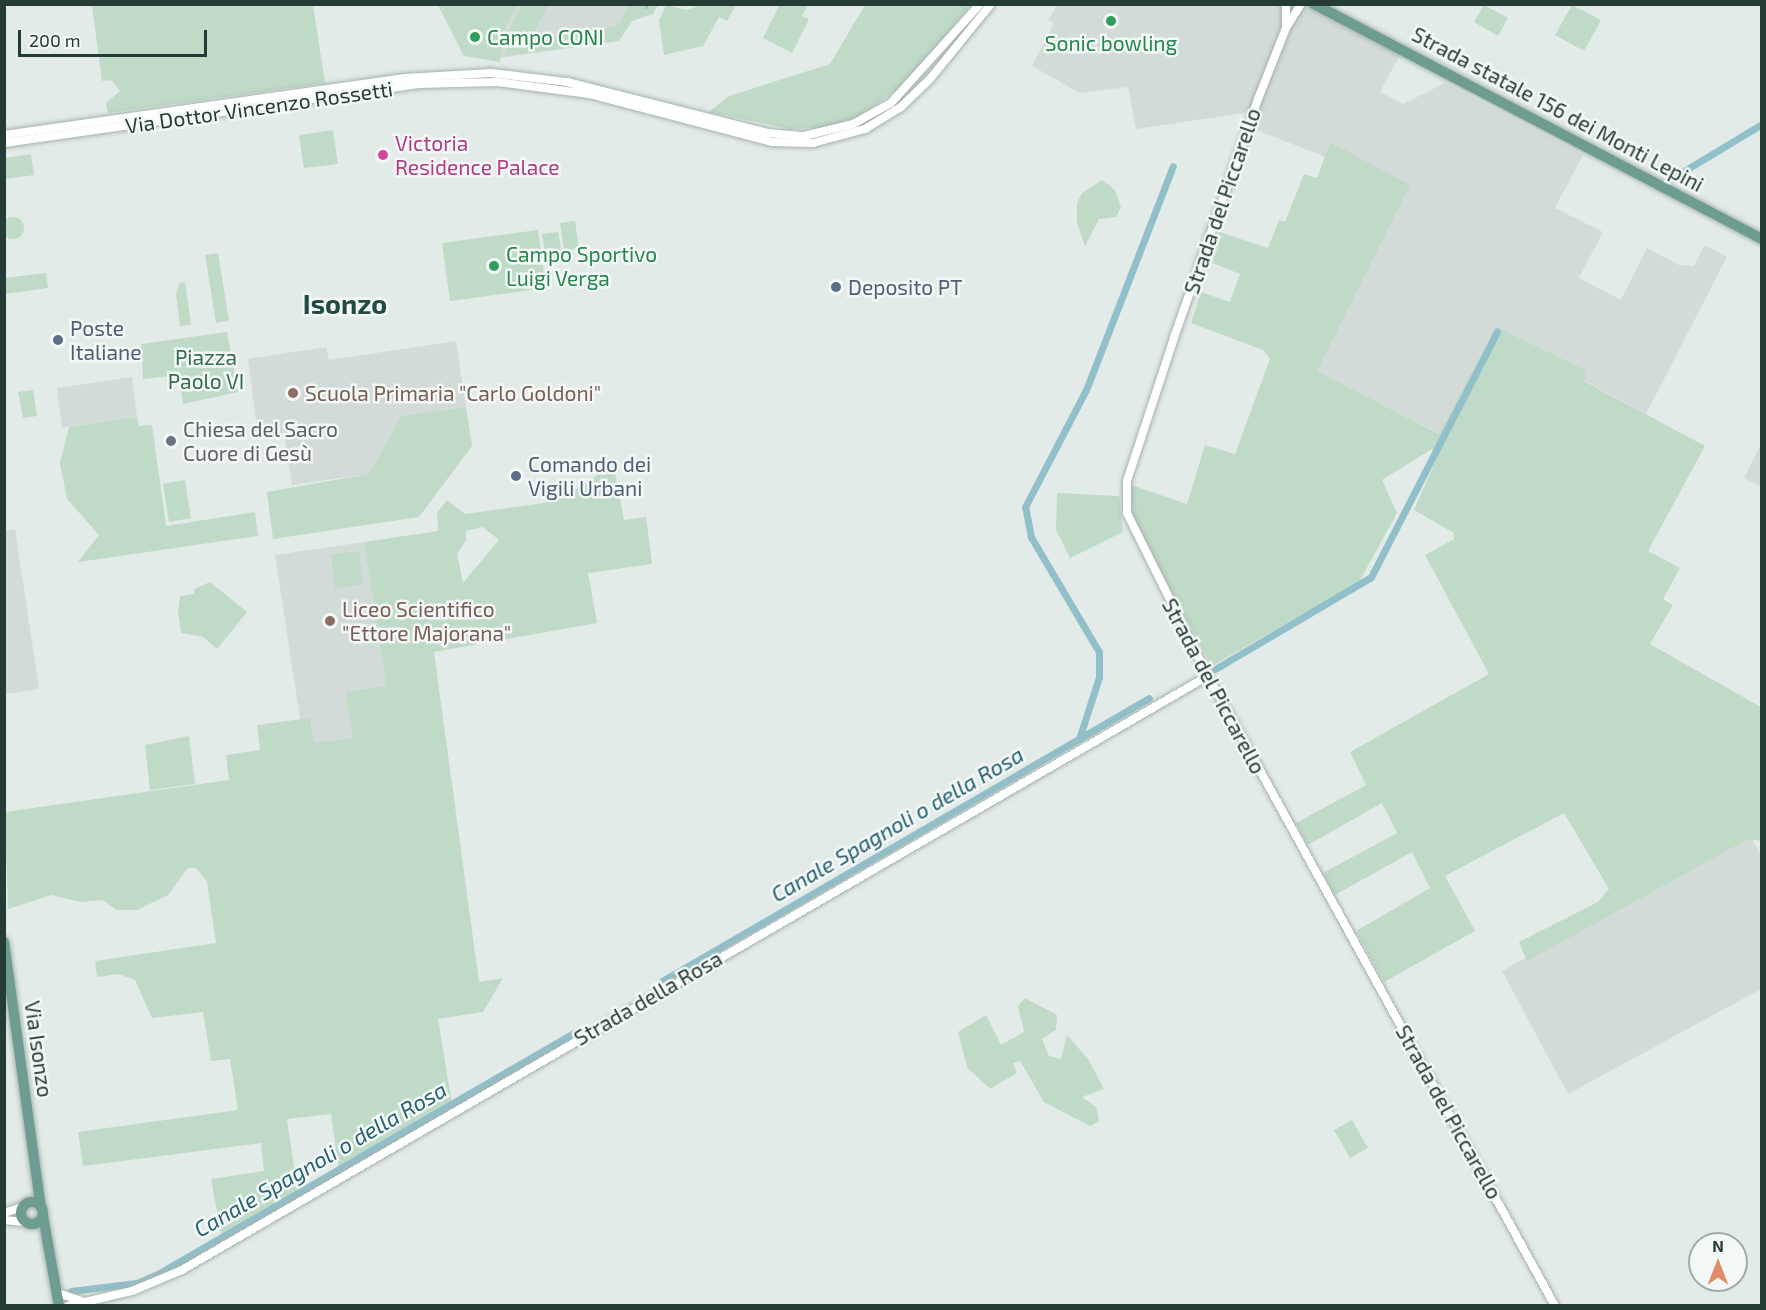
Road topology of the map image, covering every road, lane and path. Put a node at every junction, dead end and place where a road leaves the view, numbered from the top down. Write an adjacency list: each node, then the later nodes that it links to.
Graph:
1 (980, 4): 7 (street, Via Dottor Vincenzo Rossetti)
2 (991, 4): 7 (street, Via Dottor Vincenzo Rossetti)
3 (1288, 4): 6 (street, Strada del Piccarello)
4 (1301, 4): 6 (street, Strada del Piccarello)
5 (1322, 6): 6 (street); 11 (main road, Strada statale 156 dei Monti Lepini)
6 (1289, 16): 12 (street, Strada del Piccarello)
7 (457, 79): 8 (street, Via Dottor Vincenzo Rossetti)
8 (102, 125): 9 (street); 10 (street)
9 (4, 135)
10 (4, 143)
11 (1761, 239)
12 (1208, 676): 22 (street, Strada della Rosa); 25 (street, Strada del Piccarello)
13 (4, 942): 14 (main road, Via Isonzo)
14 (35, 1161): 15 (main road, Via Isonzo); 17 (main road, Via Isonzo)
15 (24, 1205): 16 (street); 17 (main road); 19 (main road, Via Isonzo)
16 (4, 1212)
17 (42, 1212): 19 (main road); 20 (main road, Via Isonzo)
18 (4, 1220): 19 (street)
19 (27, 1223): 20 (main road, Via Isonzo)
20 (52, 1257): 21 (main road, Via Isonzo)
21 (58, 1293): 22 (street, Strada della Rosa); 23 (main road, Via Isonzo)
22 (81, 1301): 24 (street, Strada della Rosa)
23 (59, 1305)
24 (68, 1305)
25 (1556, 1305)

